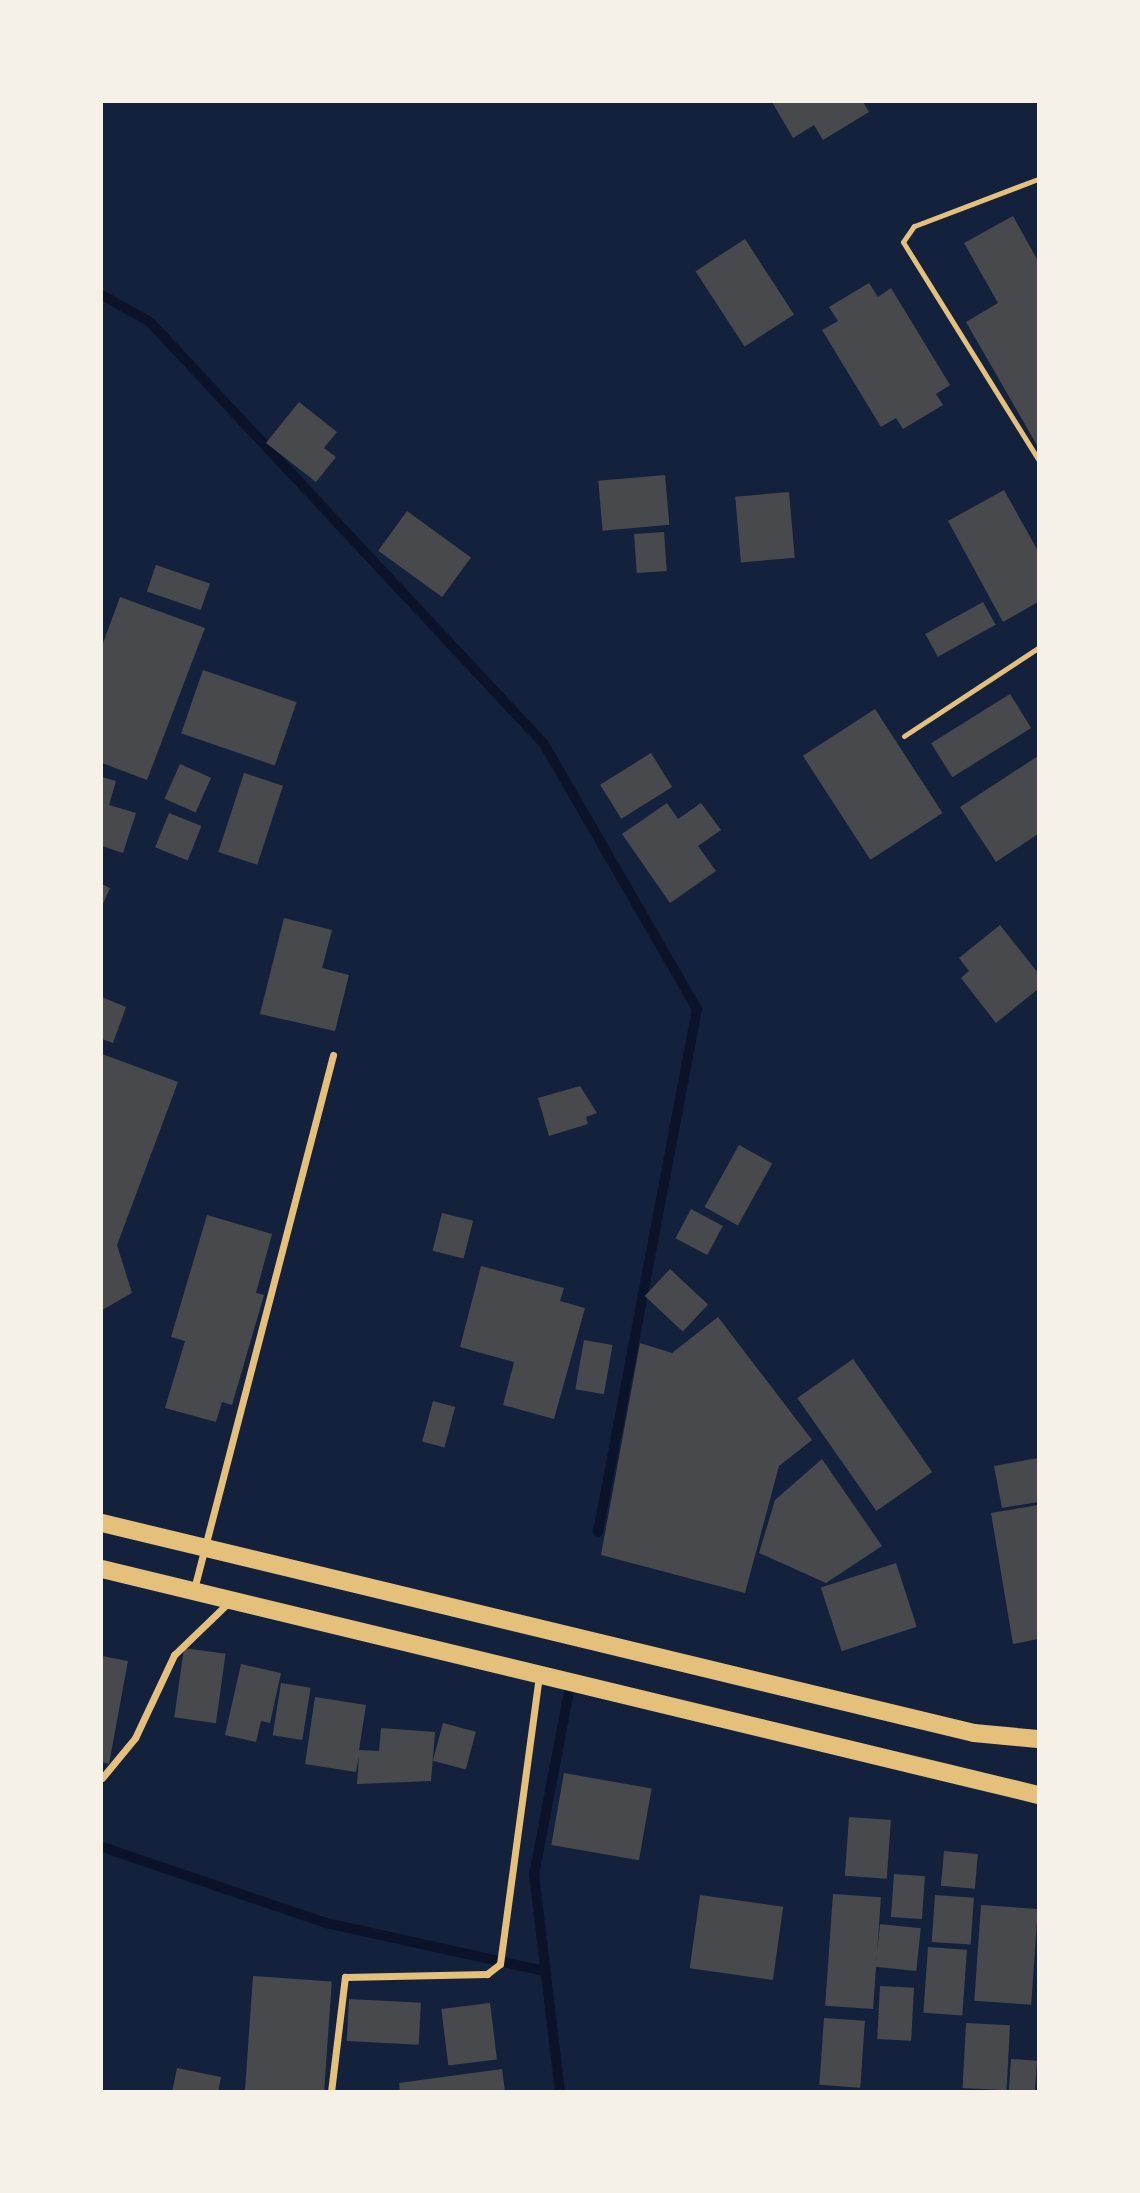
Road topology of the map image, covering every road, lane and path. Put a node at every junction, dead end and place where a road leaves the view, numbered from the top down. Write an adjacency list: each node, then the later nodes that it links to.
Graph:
1 (1038, 179): 2 (lane)
2 (1038, 459)
3 (1038, 648): 4 (lane)
4 (904, 736)
5 (332, 1055): 7 (street)
6 (102, 1523): 7 (main road)
7 (204, 1549): 9 (street); 12 (main road)
8 (102, 1569): 9 (main road)
9 (193, 1593): 10 (main road)
10 (229, 1602): 11 (main road); 13 (street)
11 (539, 1675): 14 (main road); 15 (street)
12 (1038, 1739)
13 (102, 1779)
14 (1038, 1795)
15 (331, 2091)

